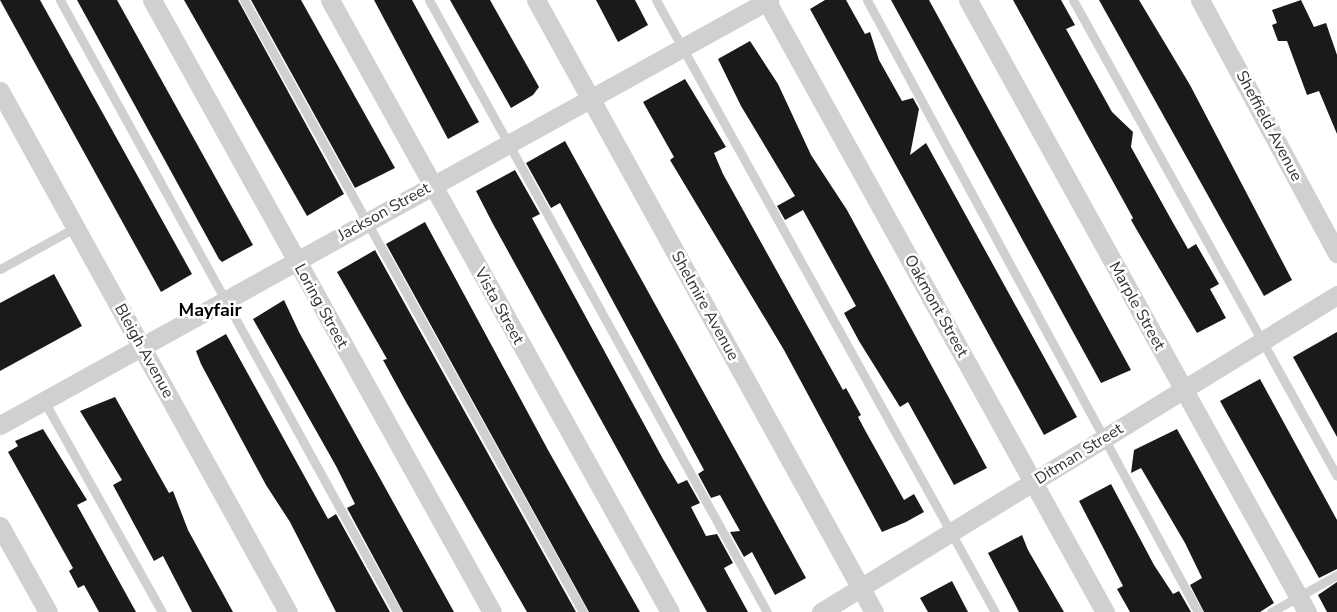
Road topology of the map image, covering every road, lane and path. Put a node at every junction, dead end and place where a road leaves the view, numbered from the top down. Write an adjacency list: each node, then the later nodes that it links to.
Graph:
1 (60, 0): 24 (lane)
2 (152, 0): 21 (street, Loring Street)
3 (244, 0): 18 (lane)
4 (330, 0): 17 (street, Vista Street)
5 (429, 0): 16 (lane)
6 (536, 0): 15 (street, Shelmire Avenue)
7 (656, 0): 13 (lane)
8 (767, 0): 13 (street, Jackson Street); 32 (street, Oakmont Street)
9 (867, 0): 30 (lane)
10 (968, 0): 27 (street, Marple Street)
11 (1073, 0): 25 (lane)
12 (1200, 0): 20 (street, Sheffield Avenue)
13 (683, 48): 15 (street, Jackson Street); 34 (lane)
14 (0, 90): 19 (street, Bleigh Avenue)
15 (591, 99): 16 (street, Jackson Street); 36 (street, Shelmire Avenue)
16 (508, 145): 17 (street, Jackson Street); 45 (lane)
17 (432, 186): 18 (street, Jackson Street); 44 (street, Vista Street)
18 (366, 222): 21 (street, Jackson Street); 43 (lane)
19 (76, 228): 22 (lane); 26 (street, Bleigh Avenue)
20 (1337, 253)
21 (296, 261): 24 (street, Jackson Street); 42 (street, Loring Street)
22 (0, 269)
23 (1337, 295): 25 (street, Ditman Street)
24 (226, 300): 26 (street, Jackson Street); 41 (lane)
25 (1260, 343): 27 (street, Ditman Street); 31 (lane)
26 (142, 348): 28 (street, Jackson Street); 40 (street, Bleigh Avenue)
27 (1183, 391): 30 (street, Ditman Street); 37 (street, Marple Street)
28 (44, 401): 29 (street, Jackson Street); 39 (lane)
29 (0, 425)
30 (1107, 438): 32 (street, Ditman Street); 50 (lane)
31 (1337, 476)
32 (1034, 482): 34 (street, Ditman Street); 49 (street, Oakmont Street)
33 (0, 526): 38 (street)
34 (952, 532): 36 (street, Ditman Street); 48 (lane)
35 (1337, 575): 37 (lane)
36 (861, 589): 46 (street, Ditman Street); 47 (street, Shelmire Avenue)
37 (1303, 604): 51 (lane)
38 (48, 612)
39 (162, 612)
40 (288, 612)
41 (397, 612)
42 (492, 612)
43 (583, 612)
44 (670, 612)
45 (768, 612)
46 (821, 612)
47 (874, 612)
48 (995, 612)
49 (1105, 612)
50 (1198, 612)
51 (1270, 612)

